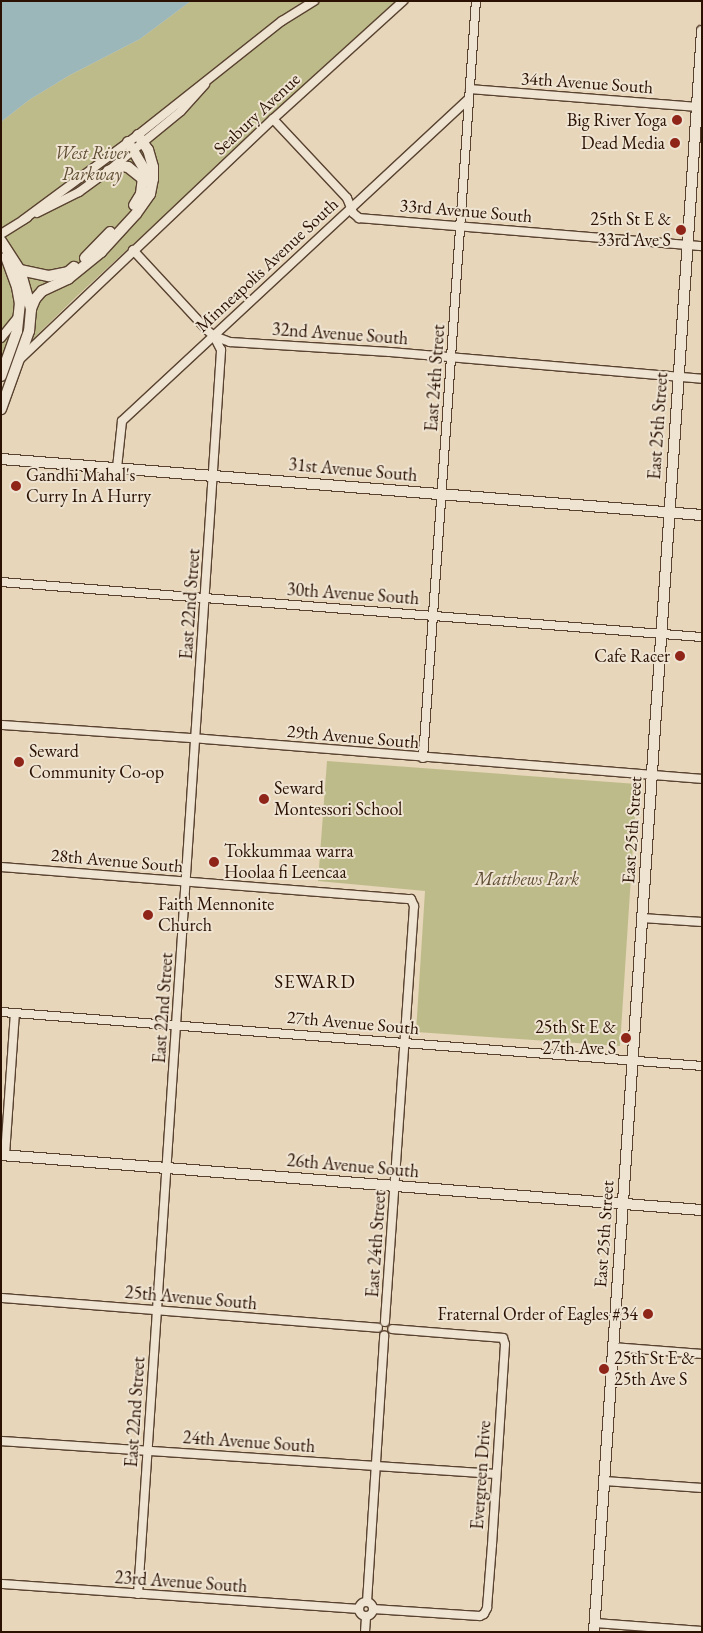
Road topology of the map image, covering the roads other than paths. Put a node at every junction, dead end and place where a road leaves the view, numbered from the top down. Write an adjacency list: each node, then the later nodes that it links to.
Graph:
1 (314, 1): 9 (street)
2 (403, 1): 8 (street, Seabury Avenue)
3 (476, 1): 5 (street, East 24th Street)
4 (702, 31): 7 (street, East 25th Street)
5 (470, 89): 6 (street, East 24th Street); 7 (street, 34th Avenue South)
6 (469, 99): 13 (street, Minneapolis Avenue South); 15 (street, East 24th Street)
7 (700, 106): 17 (street, East 25th Street)
8 (273, 119): 13 (street, 33rd Avenue South); 20 (street, Seabury Avenue)
9 (141, 139): 10 (street); 22 (street)
10 (131, 147): 11 (street); 12 (street); 14 (street)
11 (108, 171): 12 (street); 14 (street)
12 (144, 180): 21 (street)
13 (351, 207): 15 (street, 33rd Avenue South); 24 (street, Minneapolis Avenue South)
14 (23, 220): 16 (street)
15 (461, 226): 17 (street, 33rd Avenue South); 26 (street, East 24th Street)
16 (1, 234)
17 (688, 245): 18 (street, 33rd Avenue South); 29 (street, East 25th Street)
18 (702, 246)
19 (3, 247): 21 (street); 23 (street)
20 (133, 250): 24 (street); 27 (street, Seabury Avenue)
21 (20, 270): 22 (street)
22 (31, 309): 27 (street)
23 (19, 316): 25 (street); 28 (street)
24 (214, 336): 26 (street, 32nd Avenue South); 33 (street, Minneapolis Avenue South); 34 (street, East 22nd Street)
25 (1, 338)
26 (452, 358): 29 (street, 32nd Avenue South); 35 (street, East 24th Street)
27 (18, 360): 31 (street)
28 (1, 376)
29 (678, 378): 30 (street, 32nd Avenue South); 36 (street, East 25th Street)
30 (702, 379)
31 (1, 409)
32 (1, 459): 33 (street, 31st Avenue South)
33 (117, 468): 34 (street, 31st Avenue South)
34 (214, 476): 35 (street, 31st Avenue South); 39 (street, East 22nd Street)
35 (442, 494): 36 (street, 31st Avenue South); 40 (street, East 24th Street)
36 (668, 512): 37 (street, 31st Avenue South); 41 (street, East 25th Street)
37 (702, 515)
38 (1, 582): 39 (street, 30th Avenue South)
39 (206, 598): 40 (street, 30th Avenue South); 44 (street, East 22nd Street)
40 (433, 614): 41 (street, 30th Avenue South); 45 (street, East 24th Street)
41 (660, 634): 42 (street, 30th Avenue South); 46 (street, East 25th Street)
42 (702, 637)
43 (1, 725): 44 (street, 29th Avenue South)
44 (196, 738): 45 (street, 29th Avenue South); 49 (street, East 22nd Street)
45 (423, 758): 46 (street, 29th Avenue South)
46 (652, 776): 47 (street, 29th Avenue South); 51 (street, East 25th Street)
47 (702, 779)
48 (1, 867): 49 (street, 28th Avenue South)
49 (186, 882): 50 (street, 28th Avenue South); 55 (street, East 22nd Street)
50 (411, 898): 56 (street, East 24th Street)
51 (642, 918): 52 (street); 57 (street, East 25th Street)
52 (702, 922)
53 (1, 1012): 54 (street, 27th Avenue South)
54 (15, 1013): 55 (street, 27th Avenue South); 59 (street)
55 (176, 1024): 56 (street, 27th Avenue South); 60 (street, East 22nd Street)
56 (404, 1043): 57 (street, 27th Avenue South); 61 (street, East 24th Street)
57 (634, 1060): 58 (street, 27th Avenue South); 62 (street, East 25th Street)
58 (702, 1066)
59 (3, 1155): 60 (street, 26th Avenue South)
60 (166, 1168): 61 (street, 26th Avenue South); 65 (street, East 22nd Street)
61 (395, 1186): 62 (street, 26th Avenue South); 66 (street, East 24th Street)
62 (623, 1204): 63 (street, 26th Avenue South); 70 (street, East 25th Street)
63 (702, 1210)
64 (1, 1298): 65 (street, 25th Avenue South)
65 (156, 1310): 67 (street, 25th Avenue South); 73 (street, East 22nd Street)
66 (386, 1322): 67 (street); 68 (street)
67 (378, 1328): 69 (street)
68 (392, 1329): 69 (street); 75 (street, Evergreen Drive)
69 (384, 1336): 74 (street)
70 (613, 1347): 71 (street); 76 (street, East 25th Street)
71 (702, 1354)
72 (1, 1441): 73 (street, 24th Avenue South)
73 (147, 1451): 74 (street, 24th Avenue South); 79 (street, East 22nd Street)
74 (376, 1466): 75 (street, 24th Avenue South); 80 (street)
75 (496, 1474): 82 (street, Evergreen Drive)
76 (605, 1480): 77 (street); 84 (street, East 25th Street)
77 (702, 1488)
78 (1, 1584): 79 (street, 23rd Avenue South)
79 (138, 1594): 81 (street, 23rd Avenue South)
80 (367, 1602): 81 (street); 82 (street)
81 (359, 1609): 83 (street)
82 (373, 1609): 83 (street)
83 (366, 1616): 86 (street)
84 (594, 1627): 85 (street)
85 (702, 1631)
86 (365, 1632)

